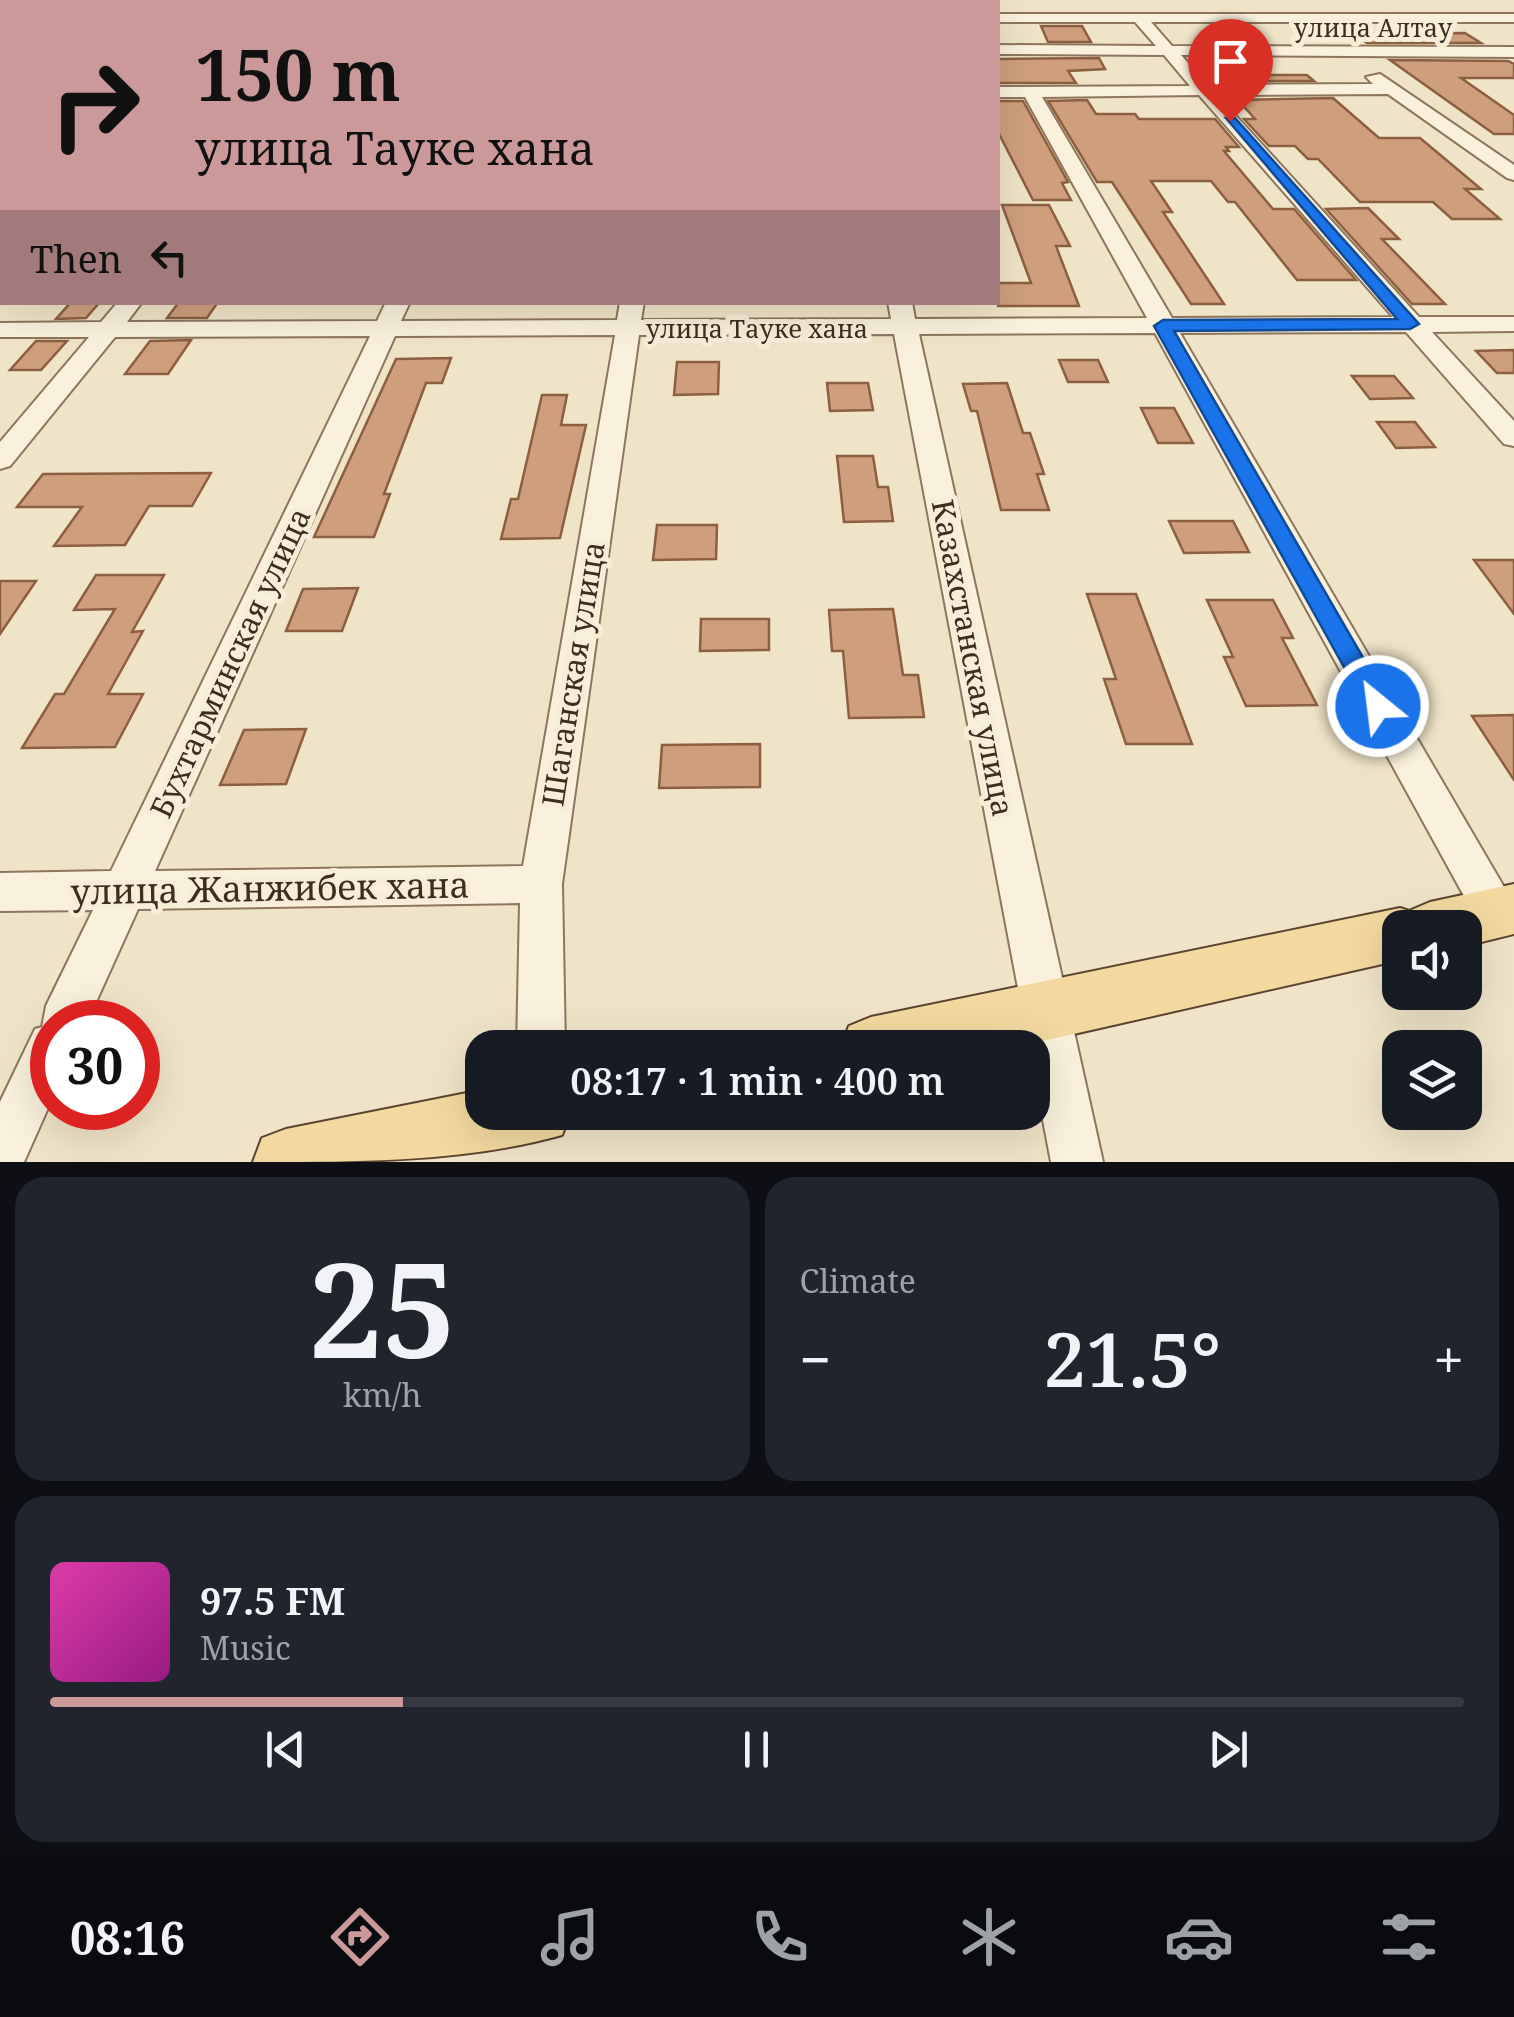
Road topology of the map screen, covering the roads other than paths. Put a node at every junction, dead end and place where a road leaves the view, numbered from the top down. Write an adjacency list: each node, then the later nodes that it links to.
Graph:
1 (1000, 18): 4 (street, улица Алтау)
2 (1300, 18): 3 (street, улица Алтау); 4 (street, улица Алтау); 6 (street)
3 (1514, 18)
4 (1140, 19): 8 (street)
5 (1000, 50): 8 (street)
6 (1344, 52): 7 (street, улица Алтау); 8 (street, улица Алтау); 9 (street)
7 (1514, 52)
8 (1161, 66): 10 (street); 11 (street)
9 (1390, 89): 11 (street); 12 (street)
10 (1014, 92): 11 (street); 19 (street)
11 (1204, 92): 17 (street)
12 (1514, 174)
13 (129, 305): 20 (street)
14 (392, 315): 15 (street, улица Тауке хана); 20 (street, улица Тауке хана); 25 (street, Бухтарминская улица)
15 (630, 316): 16 (street, улица Тауке хана); 24 (street, Шаганская улица)
16 (903, 316): 19 (street, улица Тауке хана); 30 (street, Казахстанская улица)
17 (1410, 324): 18 (street, улица Тауке хана); 19 (street, улица Тауке хана); 22 (street)
18 (1514, 324)
19 (1163, 326): 27 (street)
20 (110, 329): 21 (street, улица Тауке хана); 23 (street)
21 (0, 330)
22 (1514, 438)
23 (0, 460)
24 (541, 884): 25 (street, улица Жанжибек хана); 31 (street, Шаганская улица)
25 (124, 891): 26 (street, улица Жанжибек хана); 29 (street, Бухтарминская улица)
26 (0, 892)
27 (1505, 911)
28 (1382, 938): 30 (main road)
29 (73, 1000)
30 (1043, 1014): 32 (main road); 37 (street, Казахстанская улица)
31 (541, 1030)
32 (963, 1030)
33 (30, 1093): 35 (street)
34 (465, 1127): 36 (main road)
35 (0, 1158)
36 (286, 1162)
37 (1078, 1162)

